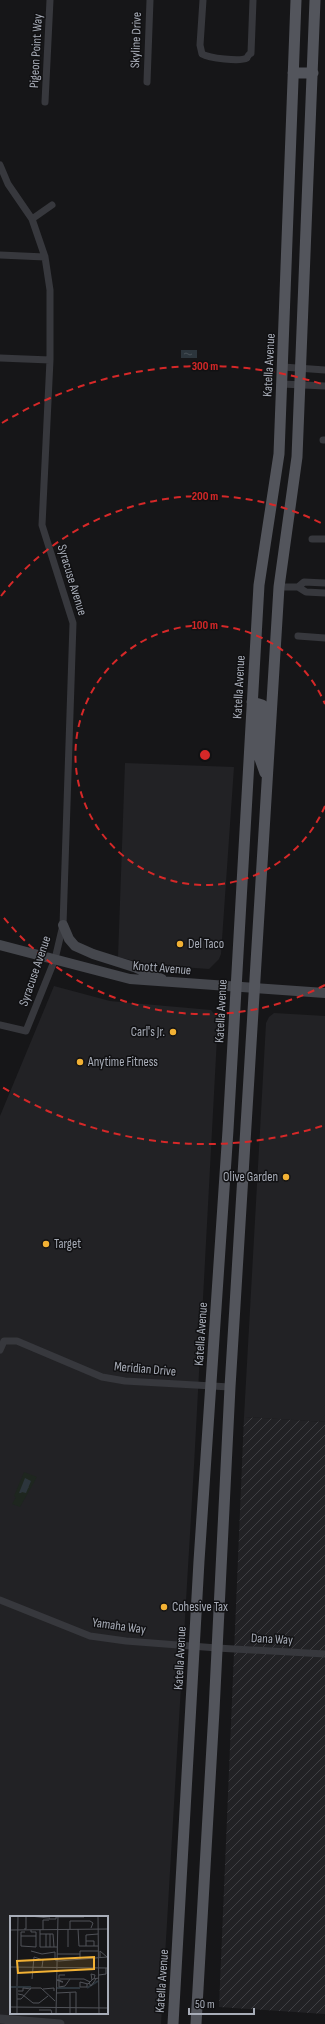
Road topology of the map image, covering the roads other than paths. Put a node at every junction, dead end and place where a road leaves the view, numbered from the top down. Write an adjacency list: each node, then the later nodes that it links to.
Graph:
1 (50, 0): 10 (street, Pigeon Point Way)
2 (150, 0): 9 (street, Skyline Drive)
3 (203, 0): 4 (street)
4 (253, 0)
5 (296, 0): 7 (main road, Katella Avenue)
6 (315, 0): 8 (main road)
7 (293, 73): 8 (main road); 18 (main road, Katella Avenue)
8 (313, 73): 19 (main road)
9 (147, 82)
10 (45, 102)
11 (0, 165): 13 (street, Syracuse Avenue)
12 (52, 205): 13 (street)
13 (32, 219): 15 (street, Syracuse Avenue)
14 (0, 256): 15 (street)
15 (46, 257): 17 (street, Syracuse Avenue)
16 (0, 358): 17 (street)
17 (50, 360): 34 (street, Syracuse Avenue)
18 (283, 368): 19 (street); 21 (main road, Katella Avenue)
19 (301, 369): 20 (street); 22 (main road)
20 (325, 370)
21 (282, 384): 22 (street); 32 (main road, Katella Avenue)
22 (300, 385): 23 (street); 27 (main road)
23 (325, 386)
24 (312, 538): 25 (street)
25 (325, 539)
26 (325, 584): 28 (street)
27 (279, 587): 28 (street); 33 (main road)
28 (298, 587): 29 (street)
29 (325, 593)
30 (298, 636): 31 (street)
31 (325, 638)
32 (252, 702): 33 (main road); 38 (main road, Katella Avenue)
33 (267, 779): 39 (main road)
34 (63, 924): 36 (street, Syracuse Avenue); 37 (main road)
35 (0, 945): 36 (main road, Knott Avenue)
36 (55, 959): 37 (main road, Knott Avenue); 41 (street, Syracuse Avenue)
37 (170, 983): 38 (main road, Knott Avenue)
38 (236, 986): 39 (main road, Knott Avenue); 43 (main road, Katella Avenue)
39 (256, 988): 40 (main road, Knott Avenue); 44 (main road)
40 (325, 993)
41 (0, 1025)
42 (0, 1350): 43 (street, Meridian Drive)
43 (211, 1386): 44 (street, Meridian Drive); 46 (main road, Katella Avenue)
44 (230, 1387): 47 (main road)
45 (0, 1600): 46 (street, Yamaha Way)
46 (195, 1646): 47 (street, Yamaha Way); 52 (main road, Katella Avenue)
47 (217, 1648): 48 (street, Dana Way); 53 (main road)
48 (325, 1654)
49 (0, 2019): 50 (street)
50 (27, 2023): 51 (street)
51 (60, 2024)
52 (173, 2024)
53 (196, 2024)

